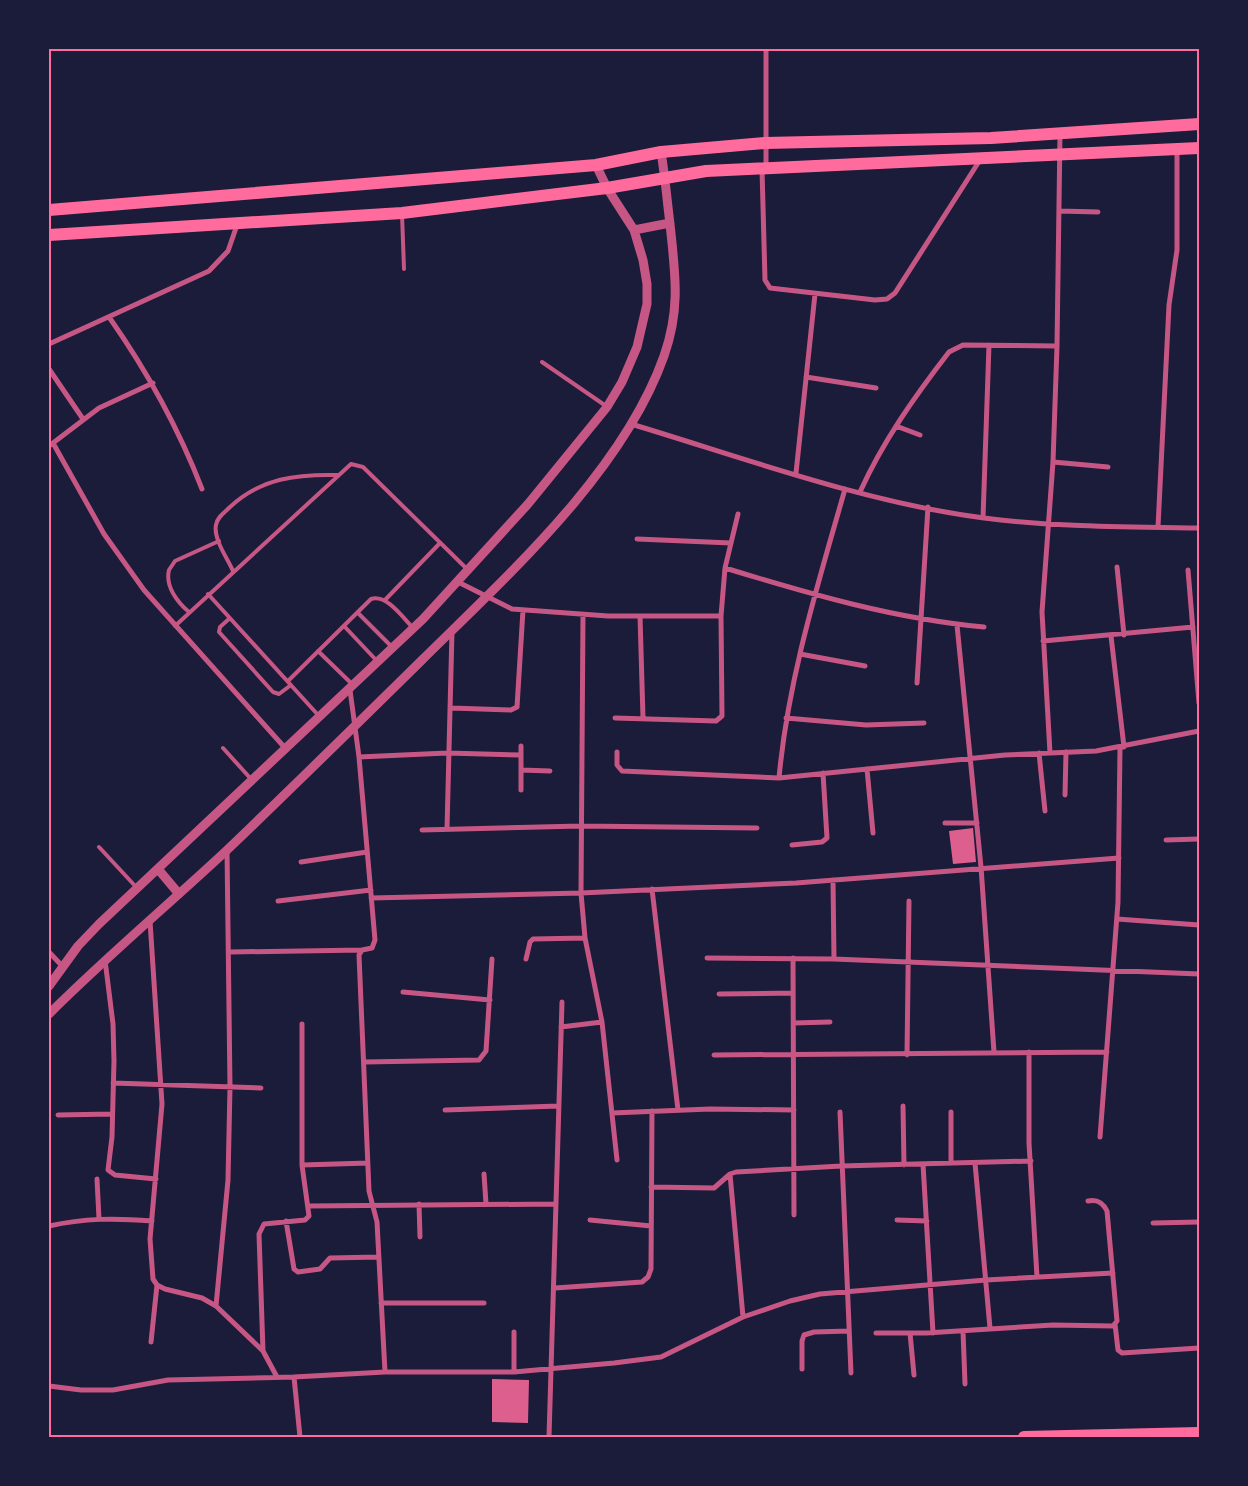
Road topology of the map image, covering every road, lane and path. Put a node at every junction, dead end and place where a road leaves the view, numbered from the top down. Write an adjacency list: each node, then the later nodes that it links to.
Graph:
1 (766, 49): 5 (street)
2 (1199, 124): 3 (main road)
3 (1060, 132): 4 (main road); 9 (street)
4 (865, 141): 5 (main road); 11 (main road)
5 (765, 143): 8 (main road); 13 (street)
6 (1199, 148): 7 (main road)
7 (1177, 149): 9 (main road); 52 (street)
8 (661, 152): 12 (main road); 14 (street)
9 (1060, 154): 10 (main road); 17 (street)
10 (980, 159): 11 (main road); 25 (street)
11 (864, 164): 13 (main road)
12 (596, 165): 15 (street); 16 (main road)
13 (764, 168): 14 (main road); 25 (street)
14 (665, 177): 15 (main road); 20 (street)
15 (607, 188): 19 (main road); 22 (street)
16 (49, 210)
17 (1059, 211): 18 (street); 29 (street)
18 (1098, 212)
19 (402, 214): 21 (main road); 24 (lane)
20 (670, 223): 22 (street); 37 (street)
21 (237, 225): 23 (main road); 26 (street)
22 (634, 230): 35 (street)
23 (49, 236)
24 (404, 270)
25 (815, 294): 32 (street)
26 (109, 317): 27 (street); 33 (street)
27 (49, 344)
28 (989, 345): 29 (street); 38 (street); 50 (street)
29 (1057, 346): 41 (street)
30 (542, 362): 35 (lane)
31 (49, 369): 36 (street)
32 (806, 377): 34 (street); 43 (street)
33 (152, 383): 36 (street); 46 (street)
34 (876, 388)
35 (607, 408): 62 (street)
36 (83, 419): 40 (street)
37 (630, 424): 43 (street); 66 (street)
38 (896, 426): 39 (street); 47 (street)
39 (920, 436)
40 (51, 445): 77 (street)
41 (1053, 462): 42 (street); 51 (street)
42 (1108, 467)
43 (796, 473): 45 (street)
44 (338, 475): 55 (lane); 56 (lane); 61 (lane)
45 (845, 489): 47 (street); 65 (street)
46 (202, 490)
47 (860, 492): 48 (street)
48 (928, 507): 50 (street); 75 (street)
49 (738, 514): 57 (street)
50 (983, 518): 51 (street)
51 (1050, 524): 52 (street); 85 (street)
52 (1158, 528): 53 (street)
53 (1199, 528)
54 (637, 539): 57 (street)
55 (219, 541): 61 (lane); 69 (lane)
56 (440, 543): 62 (lane); 67 (lane)
57 (731, 543): 59 (street)
58 (1117, 567): 83 (street)
59 (725, 568): 65 (street); 73 (street)
60 (1188, 570): 80 (street)
61 (233, 571): 64 (lane)
62 (469, 571): 63 (street)
63 (458, 582): 66 (street); 81 (street)
64 (208, 594): 69 (lane); 74 (lane)
65 (814, 595): 75 (street); 88 (street)
66 (486, 596): 68 (street); 82 (street)
67 (385, 600): 70 (lane); 81 (lane)
68 (523, 610): 71 (street); 96 (street)
69 (190, 612): 77 (lane)
70 (358, 613): 78 (lane); 86 (lane)
71 (584, 615): 72 (street); 127 (street)
72 (640, 616): 73 (street); 99 (street)
73 (721, 616): 99 (street)
74 (230, 618): 92 (lane); 92 (lane)
75 (920, 620): 76 (street); 93 (street)
76 (957, 625): 79 (street); 115 (street)
77 (175, 626): 107 (street)
78 (344, 626): 87 (lane); 90 (lane)
79 (984, 627)
80 (1193, 627): 83 (street); 89 (street)
81 (414, 629): 86 (street)
82 (452, 630): 96 (street); 102 (street)
83 (1124, 635): 84 (street)
84 (1111, 636): 85 (street); 105 (street)
85 (1043, 641): 112 (street)
86 (393, 649): 90 (street)
87 (318, 651): 92 (lane); 94 (lane)
88 (800, 654): 91 (street); 100 (street)
89 (1197, 659): 95 (street)
90 (378, 663): 94 (street)
91 (865, 666)
92 (289, 683): 97 (lane)
93 (917, 683)
94 (352, 688): 97 (street); 102 (street)
95 (1199, 703)
96 (451, 708): 110 (street)
97 (320, 718): 107 (street)
98 (615, 718): 99 (street)
99 (643, 718)
100 (786, 718): 101 (street); 120 (street)
101 (924, 723)
102 (354, 726): 114 (street); 136 (street)
103 (1199, 731): 105 (street)
104 (521, 746): 113 (street)
105 (1122, 747): 109 (street); 138 (street)
106 (223, 748): 121 (lane)
107 (286, 750): 121 (street)
108 (617, 752): 120 (street)
109 (1066, 752): 112 (street); 123 (street)
110 (447, 753): 113 (street); 114 (street); 129 (street)
111 (1039, 753): 112 (street); 115 (street); 124 (street)
112 (1050, 753)
113 (521, 755): 117 (street)
114 (359, 757): 137 (street)
115 (970, 758): 116 (street); 126 (street)
116 (867, 769): 119 (street); 131 (street)
117 (521, 770): 118 (street); 122 (street)
118 (550, 771)
119 (823, 773): 120 (street); 134 (street)
120 (779, 778)
121 (253, 781): 141 (street)
122 (521, 790)
123 (1065, 795)
124 (1045, 811)
125 (945, 823): 126 (street)
126 (977, 824): 140 (street)
127 (582, 826): 128 (street); 129 (street); 146 (street)
128 (757, 828)
129 (446, 829): 130 (street)
130 (422, 830)
131 (872, 833)
132 (1199, 839): 133 (street)
133 (1166, 840)
134 (792, 845)
135 (100, 847): 143 (lane)
136 (227, 850): 147 (street); 157 (street)
137 (367, 852): 139 (street); 145 (street)
138 (1119, 858): 140 (street); 151 (street)
139 (301, 862)
140 (982, 867): 142 (street); 165 (street)
141 (158, 869): 143 (street); 147 (street)
142 (833, 880): 144 (street); 162 (street)
143 (137, 888): 166 (street)
144 (652, 889): 146 (street); 195 (street)
145 (371, 890): 148 (street); 149 (street)
146 (581, 893): 148 (street); 154 (street)
147 (179, 894): 152 (street)
148 (371, 898): 155 (street)
149 (278, 901)
150 (910, 901): 164 (street)
151 (1117, 919): 153 (street); 167 (street)
152 (150, 921): 163 (street); 189 (street)
153 (1199, 925)
154 (584, 938): 161 (street); 176 (street)
155 (362, 950): 157 (street); 187 (street)
156 (49, 952): 166 (street)
157 (230, 952): 190 (street)
158 (707, 958): 159 (street)
159 (794, 958): 162 (street); 171 (street)
160 (492, 959): 173 (street)
161 (526, 959)
162 (834, 959): 164 (street)
163 (106, 960): 175 (street); 188 (street)
164 (908, 962): 165 (street); 185 (street)
165 (989, 964): 167 (street); 181 (street)
166 (64, 968): 169 (street)
167 (1113, 971): 168 (street); 183 (street)
168 (1199, 974)
169 (49, 986)
170 (403, 992): 173 (street)
171 (793, 992): 172 (street); 178 (street)
172 (720, 994)
173 (490, 1000): 187 (street)
174 (562, 1002): 180 (street)
175 (49, 1014)
176 (602, 1022): 180 (street); 200 (street)
177 (830, 1022): 178 (street)
178 (793, 1023): 186 (street)
179 (302, 1024): 210 (street)
180 (561, 1027): 192 (street)
181 (994, 1052): 182 (street); 185 (street)
182 (1029, 1052): 183 (street); 205 (street)
183 (1107, 1052): 203 (street)
184 (714, 1055): 186 (street)
185 (907, 1055): 186 (street)
186 (794, 1056): 196 (street)
187 (364, 1062): 206 (street)
188 (113, 1083): 189 (street); 201 (street)
189 (162, 1085): 190 (street); 217 (street)
190 (230, 1087): 191 (street); 247 (street)
191 (261, 1088)
192 (558, 1106): 194 (street); 222 (street)
193 (903, 1106): 211 (street)
194 (445, 1110)
195 (678, 1110): 196 (street); 197 (street)
196 (794, 1110): 213 (street)
197 (652, 1111): 200 (street); 218 (street)
198 (840, 1112): 212 (street)
199 (951, 1112): 207 (street)
200 (612, 1113): 204 (street)
201 (112, 1114): 202 (street); 217 (street)
202 (58, 1115)
203 (1100, 1137)
204 (617, 1160)
205 (1031, 1162): 208 (street); 239 (street)
206 (368, 1163): 210 (street); 224 (street)
207 (951, 1163): 208 (street); 209 (street)
208 (975, 1163): 240 (street)
209 (923, 1164): 211 (street); 231 (street)
210 (302, 1165): 223 (street)
211 (904, 1165): 212 (street)
212 (841, 1166): 213 (street); 244 (street)
213 (794, 1170): 215 (street); 225 (street)
214 (484, 1174): 221 (street)
215 (730, 1174): 218 (street); 248 (street)
216 (97, 1179): 226 (street)
217 (156, 1179): 229 (street)
218 (652, 1187): 235 (street)
219 (1088, 1201): 238 (street)
220 (419, 1204): 221 (street); 224 (street); 236 (street)
221 (486, 1204): 222 (street)
222 (555, 1204): 243 (street)
223 (308, 1206): 224 (street); 230 (street)
224 (373, 1206): 237 (street)
225 (794, 1215)
226 (99, 1218): 229 (street); 234 (street)
227 (590, 1220): 235 (street)
228 (897, 1220): 231 (street)
229 (152, 1221): 242 (street)
230 (286, 1221): 237 (street); 259 (street)
231 (927, 1221): 241 (street)
232 (1199, 1222): 233 (street)
233 (1153, 1223)
234 (49, 1226)
235 (651, 1226): 243 (street)
236 (420, 1237)
237 (378, 1257): 245 (street)
238 (1113, 1273): 239 (street); 249 (street)
239 (1037, 1277): 240 (street)
240 (986, 1280): 241 (street); 250 (street)
241 (930, 1284): 244 (street); 256 (street)
242 (158, 1285): 247 (street); 257 (street)
243 (555, 1288): 260 (street)
244 (847, 1290): 248 (street); 252 (street)
245 (381, 1303): 246 (street); 262 (street)
246 (484, 1303)
247 (216, 1306): 259 (street)
248 (743, 1318): 260 (street)
249 (1116, 1324): 250 (street); 258 (street)
250 (990, 1328): 251 (street)
251 (963, 1330): 256 (street); 268 (street)
252 (849, 1331): 261 (street); 264 (street)
253 (514, 1332): 263 (street)
254 (910, 1332): 255 (street); 256 (street); 265 (street)
255 (876, 1333)
256 (934, 1333)
257 (151, 1342)
258 (1199, 1348)
259 (263, 1351): 266 (street)
260 (553, 1369): 263 (street); 272 (street)
261 (802, 1369)
262 (384, 1372): 263 (street); 267 (street)
263 (514, 1372)
264 (851, 1373)
265 (914, 1375)
266 (277, 1377): 267 (street); 269 (street)
267 (294, 1377): 271 (street)
268 (965, 1384)
269 (49, 1386)
270 (1199, 1433): 273 (main road)
271 (300, 1437)
272 (549, 1437)
273 (1024, 1437)

